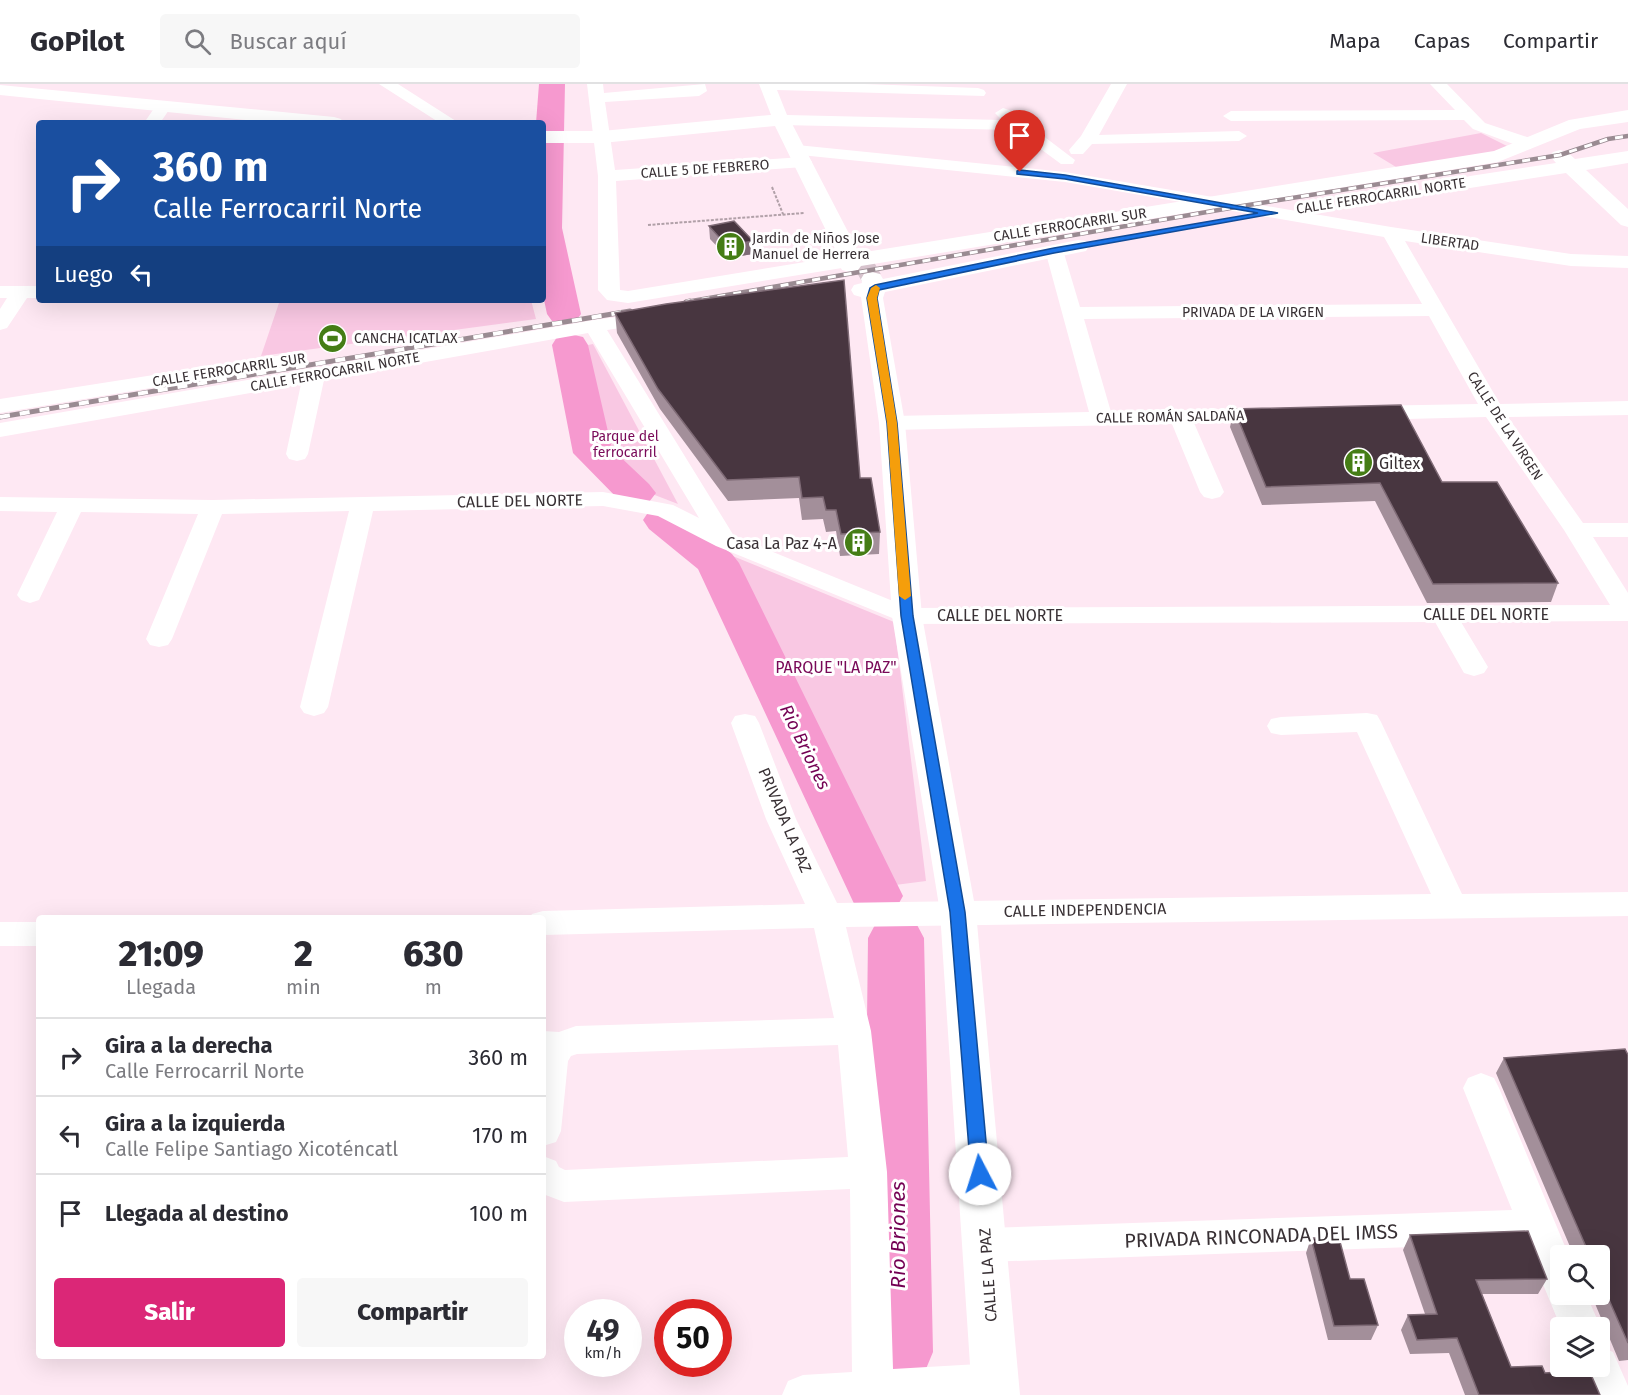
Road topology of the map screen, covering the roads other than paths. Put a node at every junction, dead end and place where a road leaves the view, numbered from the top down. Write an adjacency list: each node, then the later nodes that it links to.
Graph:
1 (387, 84): 17 (street)
2 (650, 84): 10 (street)
3 (697, 84): 10 (street)
4 (767, 84): 7 (street); 18 (street)
5 (1119, 84): 23 (street)
6 (1438, 84): 12 (street)
7 (973, 88): 19 (street)
8 (0, 90): 11 (main road)
9 (596, 91): 10 (street); 22 (street)
10 (634, 96)
11 (163, 107): 15 (street); 16 (main road)
12 (1468, 115): 13 (street); 24 (street)
13 (1231, 116)
14 (1628, 116): 24 (main road, CALLE FERROCARRIL SUR)
15 (154, 120)
16 (302, 120)
17 (446, 120)
18 (781, 120): 19 (street); 22 (main road); 25 (main road, CALLE LA PAZ)
19 (1017, 125): 28 (street)
20 (1239, 136): 23 (street)
21 (546, 137): 22 (main road)
22 (602, 137): 29 (street)
23 (1088, 139): 28 (street)
24 (1530, 144): 27 (main road); 32 (main road, CALLE FERROCARRIL SUR)
25 (800, 156): 28 (street, CALLE 5 DE FEBRERO); 29 (street, CALLE 5 DE FEBRERO); 39 (main road, CALLE LA PAZ)
26 (1628, 157): 27 (main road, CALLE FERROCARRIL NORTE)
27 (1572, 166): 30 (main road, CALLE FERROCARRIL NORTE); 34 (main road)
28 (1066, 168): 32 (street, CALLE 5 DE FEBRERO)
29 (607, 176): 39 (street, CALLE FERROCARRIL SUR)
30 (1446, 186)
31 (1331, 204): 33 (main road, CALLE FERROCARRIL NORTE)
32 (1212, 213): 33 (main road, CALLE FERROCARRIL NORTE); 39 (main road, CALLE FERROCARRIL SUR)
33 (1273, 213): 35 (street, LIBERTAD)
34 (1628, 220)
35 (1391, 233): 38 (street, LIBERTAD); 42 (street, CALLE DE LA VIRGEN)
36 (1100, 243): 37 (main road)
37 (1054, 250): 39 (main road); 43 (street)
38 (1628, 262)
39 (859, 275): 56 (main road, CALLE LA PAZ)
40 (0, 292): 41 (street)
41 (30, 292): 45 (street)
42 (1433, 310): 43 (street, PRIVADA DE LA VIRGEN); 51 (street, CALLE DE LA VIRGEN)
43 (1073, 313): 55 (street)
44 (674, 315): 46 (street, CALLE FERROCARRIL NORTE)
45 (0, 324)
46 (594, 326): 48 (street, CALLE FERROCARRIL NORTE); 66 (street)
47 (457, 334): 49 (street, CALLE FERROCARRIL SUR)
48 (314, 375): 57 (street, CALLE FERROCARRIL NORTE); 58 (street)
49 (0, 406)
50 (1628, 408): 51 (street)
51 (1492, 411): 52 (street); 64 (street, CALLE DE LA VIRGEN)
52 (1342, 414)
53 (1295, 415): 54 (street, CALLE ROMÁN SALDAÑA)
54 (1180, 417): 55 (street, CALLE ROMÁN SALDAÑA); 59 (street)
55 (1102, 418): 56 (street, CALLE ROMÁN SALDAÑA)
56 (892, 423): 70 (main road, CALLE LA PAZ)
57 (0, 430)
58 (297, 454)
59 (1212, 492)
60 (0, 504): 62 (street, CALLE DEL NORTE)
61 (363, 504): 63 (street, CALLE DEL NORTE); 66 (street, CALLE DEL NORTE); 73 (street)
62 (72, 505): 63 (street, CALLE DEL NORTE); 67 (street)
63 (213, 507): 71 (street)
64 (1576, 530): 65 (street); 68 (street, CALLE DE LA VIRGEN)
65 (1628, 530)
66 (725, 541): 70 (street, CALLE DEL NORTE)
67 (30, 595)
68 (1628, 613): 69 (street, CALLE DEL NORTE)
69 (1444, 614): 70 (street, CALLE DEL NORTE); 72 (street)
70 (907, 616): 78 (main road, CALLE LA PAZ)
71 (159, 639)
72 (1474, 667)
73 (314, 708)
74 (745, 723): 79 (street, PRIVADA LA PAZ)
75 (1281, 726): 77 (street)
76 (1628, 904): 77 (street, CALLE INDEPENDENCIA)
77 (1452, 906): 78 (street, CALLE INDEPENDENCIA)
78 (958, 912): 79 (street, CALLE INDEPENDENCIA); 90 (main road, CALLE LA PAZ)
79 (827, 916): 80 (street, CALLE INDEPENDENCIA); 83 (street)
80 (546, 923)
81 (0, 934): 82 (street)
82 (36, 934)
83 (854, 1031): 84 (street); 87 (street)
84 (551, 1045): 86 (street)
85 (1480, 1088): 89 (street)
86 (546, 1104)
87 (868, 1172): 88 (street); 94 (street)
88 (546, 1178)
89 (1536, 1226): 90 (street, PRIVADA RINCONADA DEL IMSS); 91 (street)
90 (986, 1245): 93 (main road, CALLE LA PAZ)
91 (1550, 1258)
92 (1604, 1377): 96 (street)
93 (996, 1389): 94 (street)
94 (873, 1391): 95 (street)
95 (803, 1395)
96 (1611, 1395)

